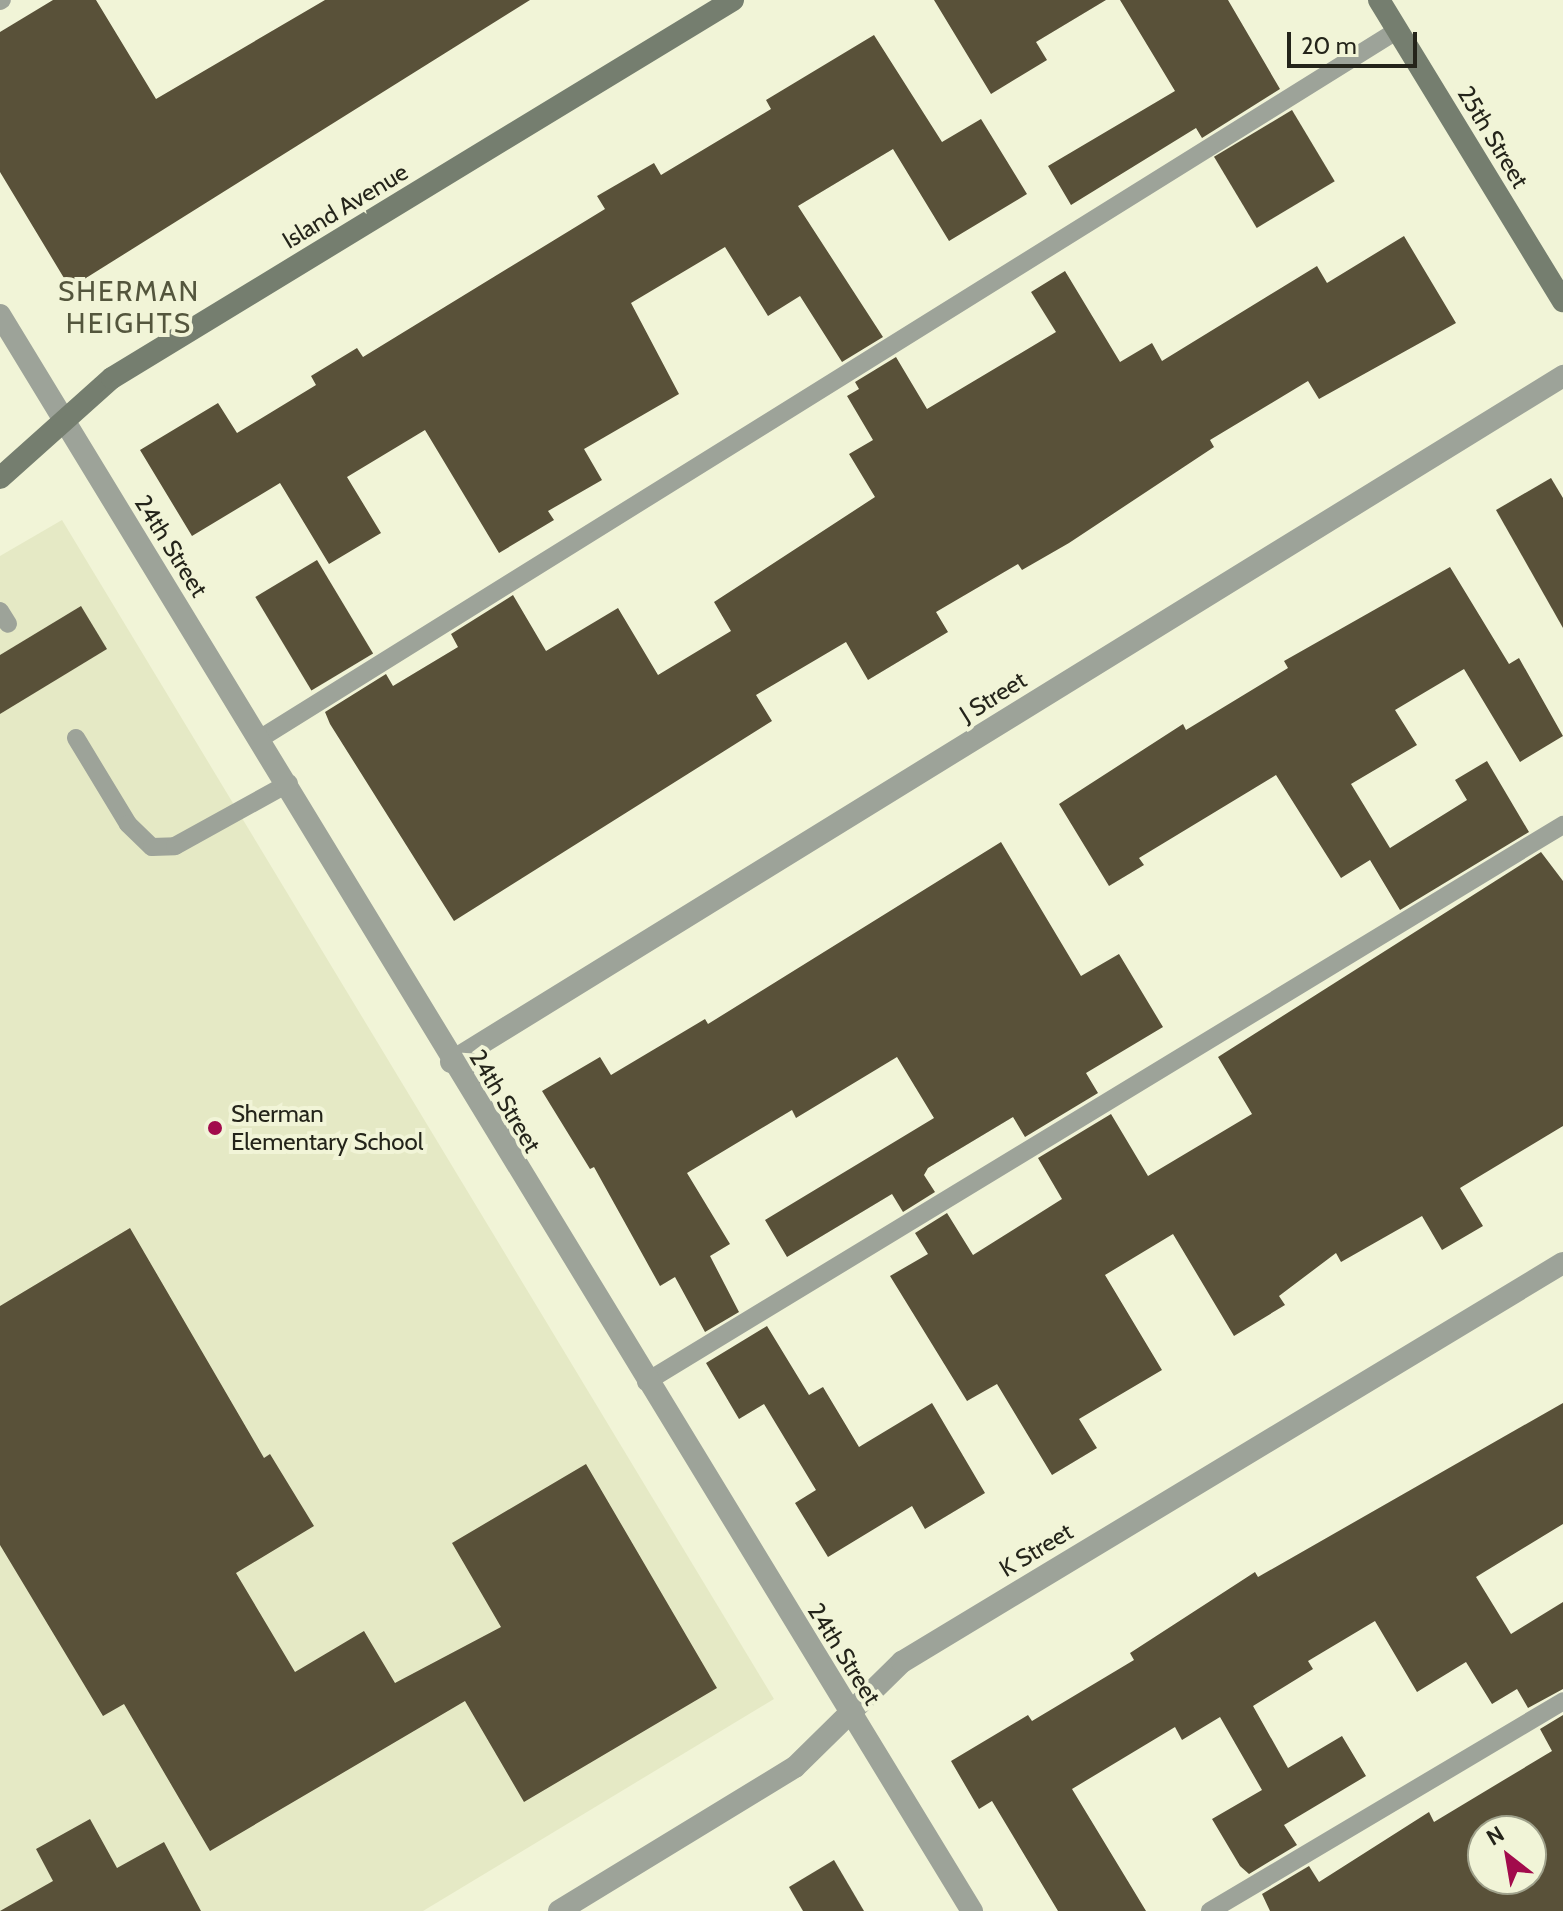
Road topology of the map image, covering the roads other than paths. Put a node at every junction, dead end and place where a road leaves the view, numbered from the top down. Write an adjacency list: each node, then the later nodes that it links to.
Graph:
1 (733, 0): 7 (main road, Island Avenue)
2 (1379, 0): 3 (main road, 25th Street)
3 (1398, 30): 4 (main road, 25th Street); 10 (lane)
4 (1563, 301)
5 (0, 315): 7 (street, 24th Street)
6 (1563, 376): 13 (street, J Street)
7 (64, 423): 8 (main road, Island Avenue); 10 (street, 24th Street)
8 (0, 478)
9 (76, 738): 11 (lane)
10 (261, 738): 11 (street, 24th Street)
11 (289, 783): 13 (street, 24th Street)
12 (1563, 825): 15 (lane)
13 (451, 1062): 15 (street, 24th Street)
14 (1563, 1263): 17 (street, K Street)
15 (646, 1382): 17 (street, 24th Street)
16 (1563, 1701): 20 (lane)
17 (849, 1712): 18 (street, K Street); 19 (street, 24th Street)
18 (559, 1911)
19 (972, 1911)
20 (1210, 1911)

